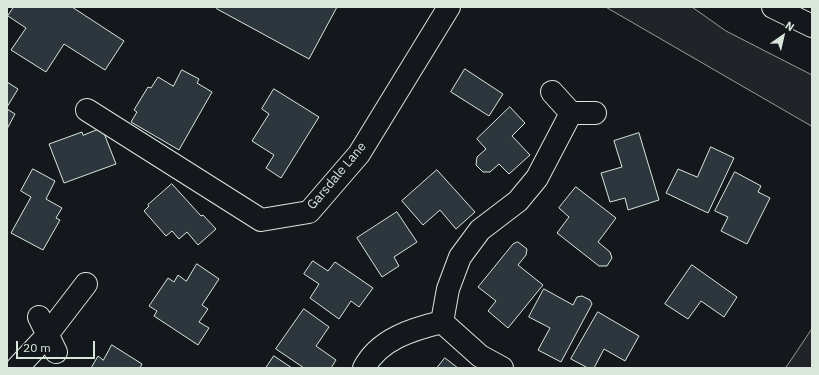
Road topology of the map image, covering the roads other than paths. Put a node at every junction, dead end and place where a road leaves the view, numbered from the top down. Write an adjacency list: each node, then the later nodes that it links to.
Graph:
1 (449, 7): 5 (main road, Garsdale Lane)
2 (773, 7): 3 (main road)
3 (812, 26)
4 (552, 92): 6 (main road)
5 (87, 110)
6 (571, 113): 7 (main road); 9 (main road)
7 (595, 113)
8 (86, 284): 10 (main road)
9 (442, 322): 11 (main road); 12 (main road)
10 (17, 368)
11 (364, 368)
12 (502, 368)

